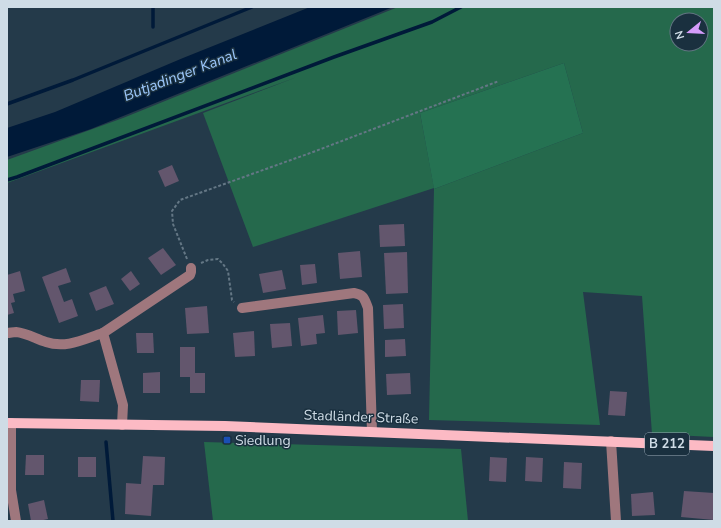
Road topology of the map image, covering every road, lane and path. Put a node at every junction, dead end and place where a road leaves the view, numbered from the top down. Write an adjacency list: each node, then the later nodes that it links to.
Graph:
1 (499, 81): 2 (path)
2 (191, 268): 3 (path); 5 (street)
3 (242, 308): 8 (street)
4 (7, 333): 5 (street)
5 (103, 333): 7 (street)
6 (9, 423): 7 (main road, Stadländer Straße / B 212); 11 (street)
7 (122, 425): 8 (main road, Stadländer Straße / B 212)
8 (372, 432): 9 (main road, Stadländer Straße / B 212)
9 (611, 441): 10 (main road, Stadländer Straße / B 212); 12 (street)
10 (714, 446)
11 (16, 521)
12 (616, 521)

